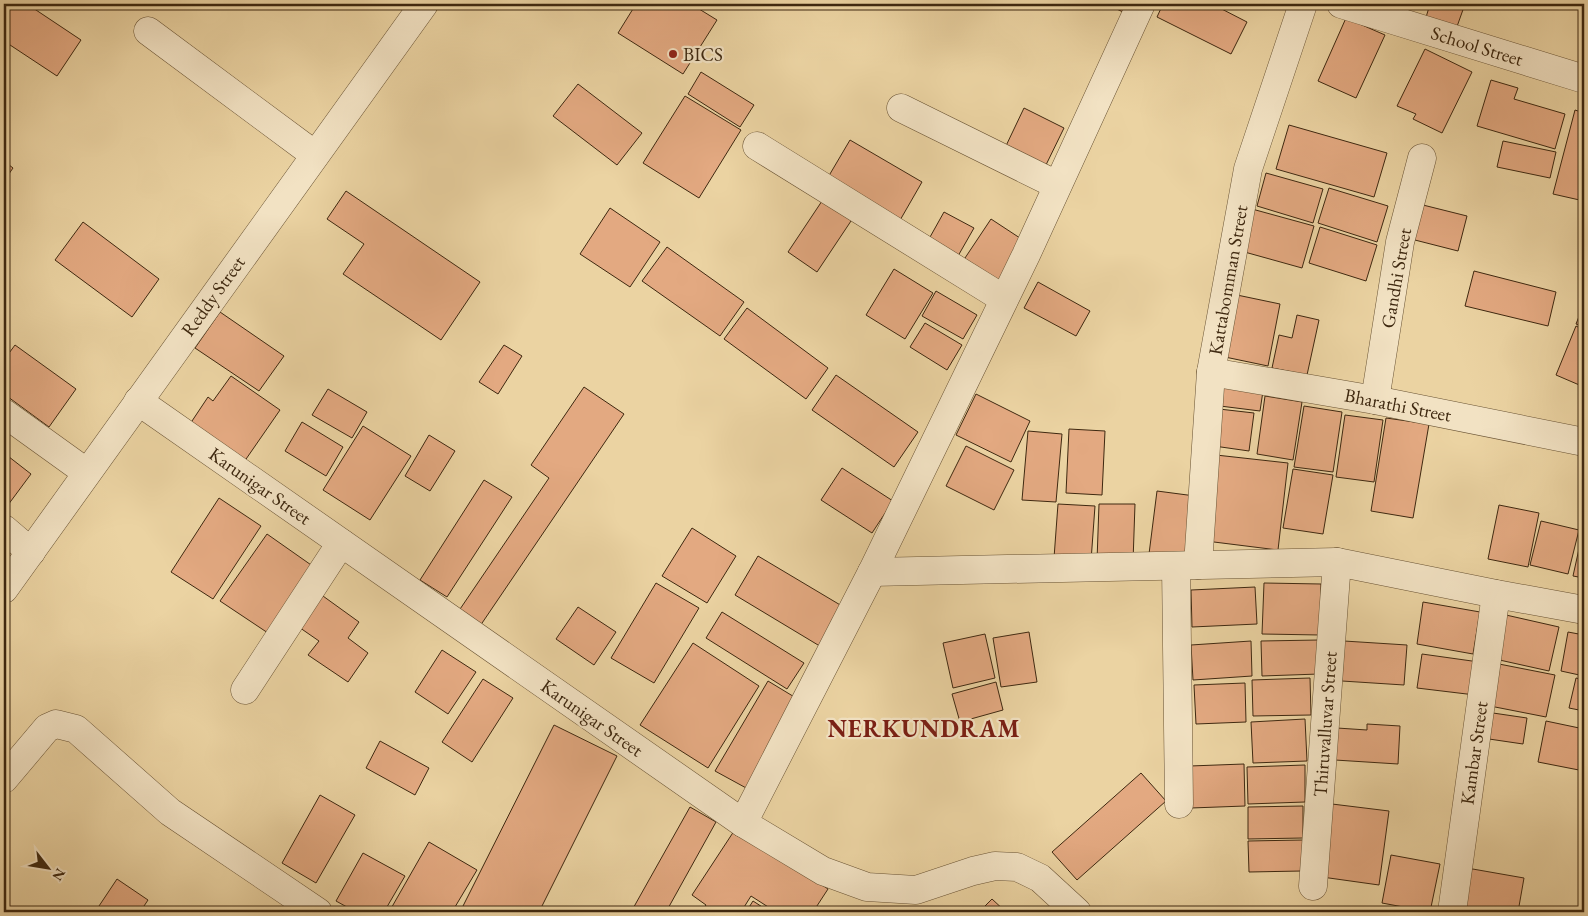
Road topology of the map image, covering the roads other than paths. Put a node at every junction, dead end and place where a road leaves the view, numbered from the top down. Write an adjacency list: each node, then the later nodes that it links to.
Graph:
1 (424, 4): 10 (street, Reddy Street)
2 (1140, 4): 12 (street)
3 (1303, 4): 14 (street, Kattabomman Street)
4 (1341, 4): 5 (street, School Street)
5 (1414, 15): 7 (street, School Street)
6 (148, 32): 10 (street)
7 (1584, 79)
8 (901, 108): 12 (street)
9 (758, 146): 13 (street)
10 (315, 155): 16 (street, Reddy Street)
11 (1422, 158): 15 (street, Gandhi Street)
12 (1057, 185): 13 (street)
13 (1004, 299): 25 (street)
14 (1211, 372): 15 (street, Bharathi Street); 24 (street, Kattabomman Street)
15 (1375, 400): 18 (street, Bharathi Street)
16 (138, 401): 19 (street, Reddy Street); 21 (street, Karunigar Street)
17 (4, 413): 19 (street)
18 (1584, 442)
19 (86, 472): 22 (street, Reddy Street)
20 (4, 529): 22 (street)
21 (341, 542): 29 (street); 32 (street, Karunigar Street)
22 (31, 552): 26 (street, Reddy Street)
23 (1337, 562): 24 (street); 27 (street); 33 (street, Thiruvalluvar Street)
24 (1187, 566): 25 (street); 31 (street, Kattabomman Street)
25 (872, 572): 32 (street)
26 (4, 589)
27 (1496, 594): 28 (street); 36 (street, Kambar Street)
28 (1584, 610)
29 (245, 690)
30 (4, 779): 34 (street)
31 (1178, 804)
32 (743, 823): 35 (street, Karunigar Street)
33 (1313, 886)
34 (318, 912)
35 (1076, 912)
36 (1452, 912)

